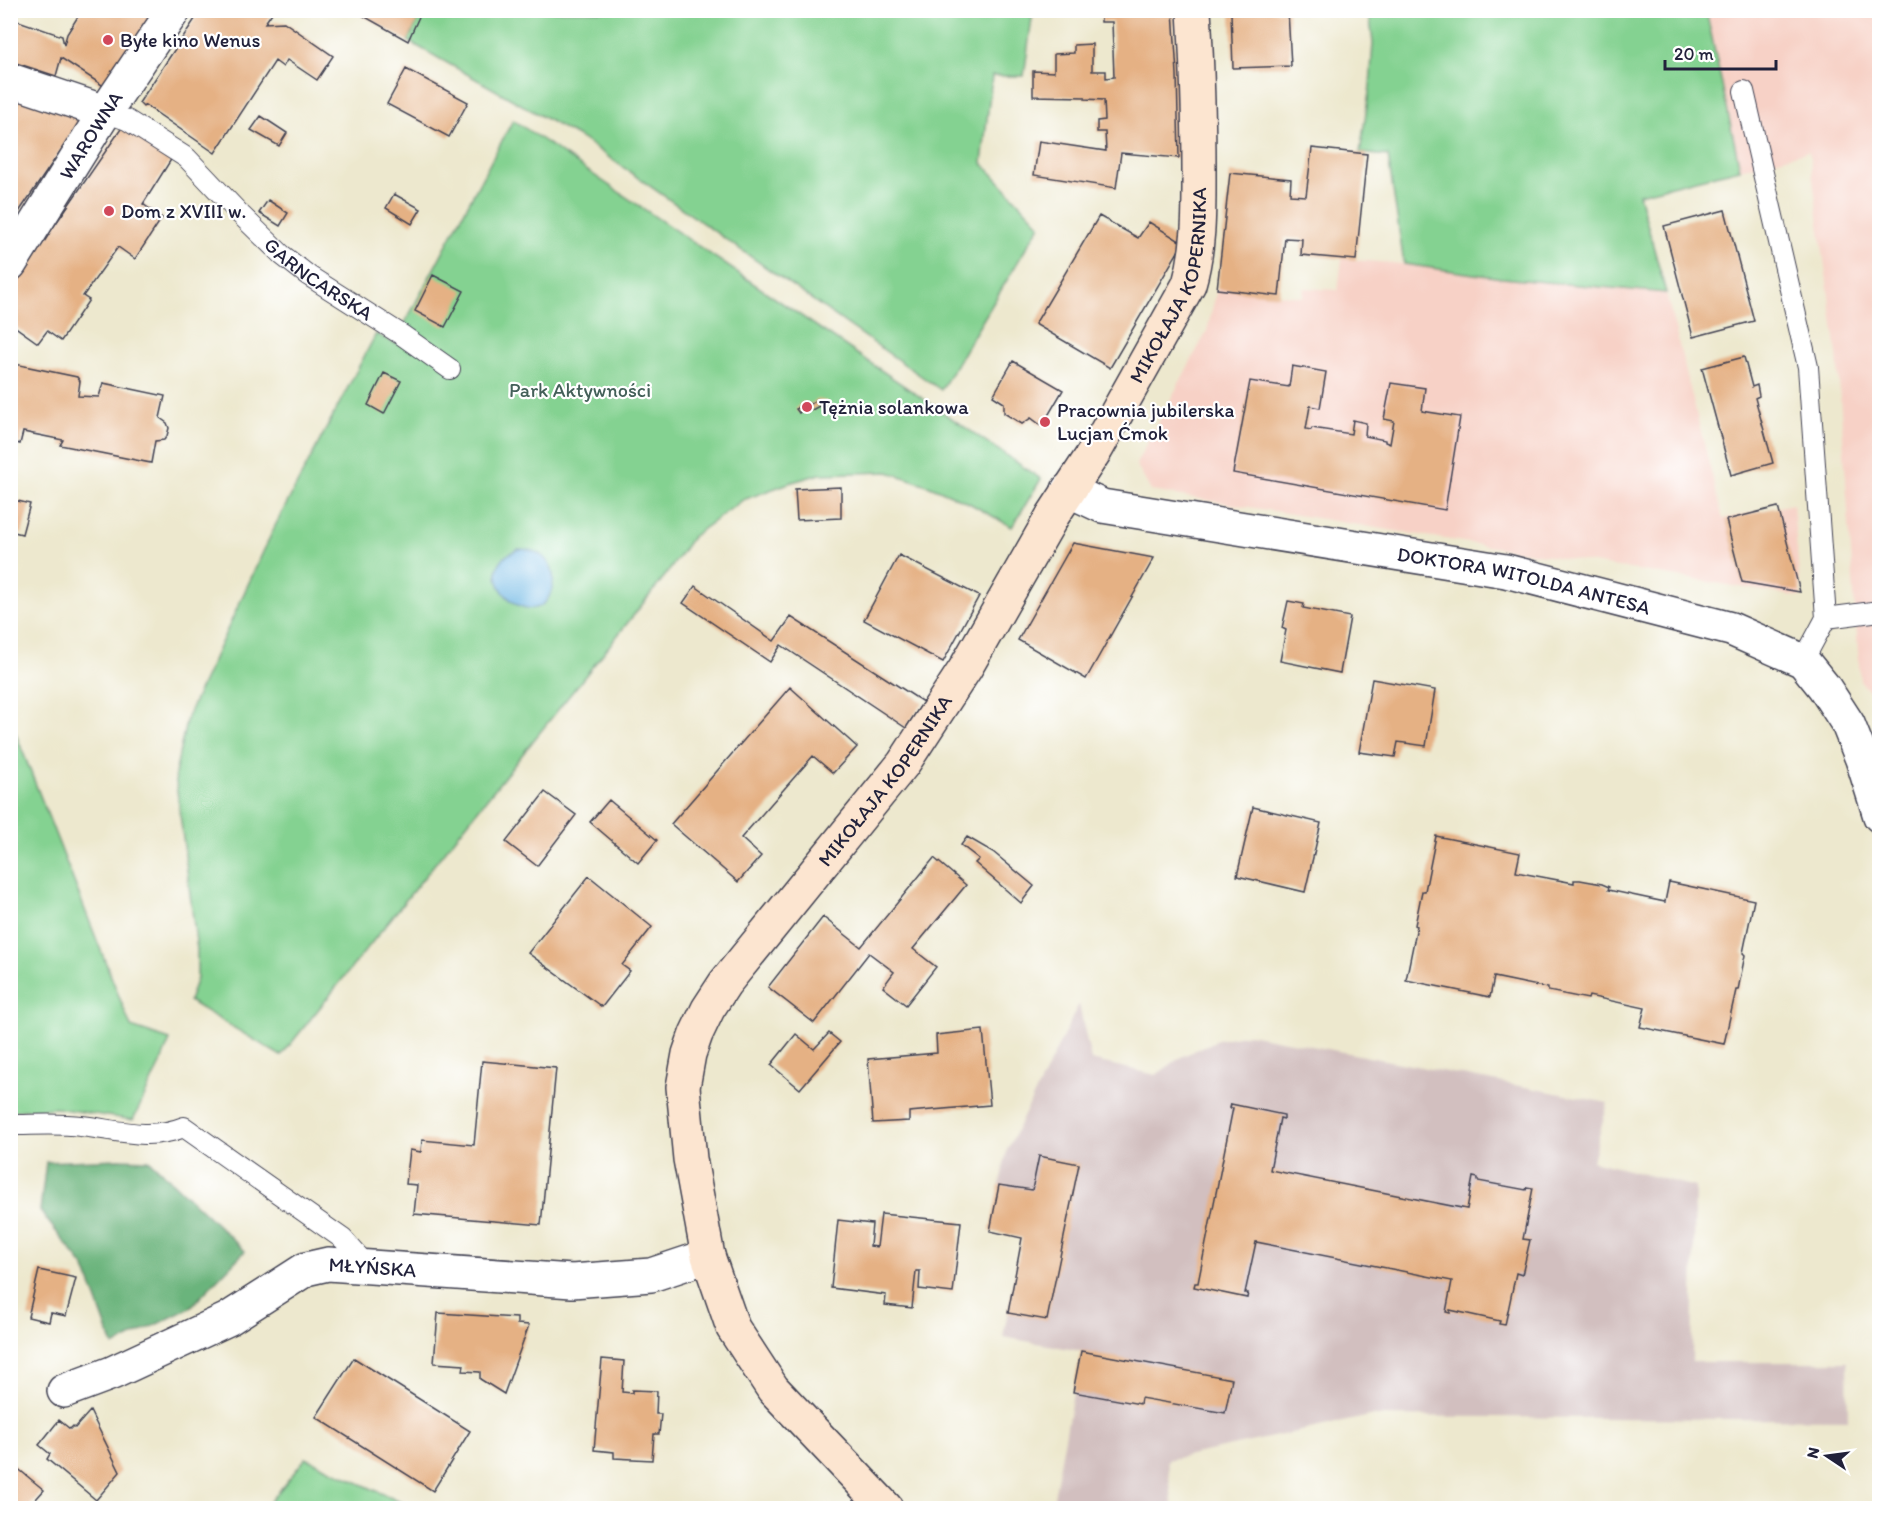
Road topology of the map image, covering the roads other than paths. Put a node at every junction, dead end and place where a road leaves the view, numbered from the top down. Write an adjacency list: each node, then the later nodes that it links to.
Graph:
1 (174, 10): 5 (street, WAROWNA)
2 (1194, 10): 8 (street, MIKOŁAJA KOPERNIKA)
3 (10, 80): 5 (street, GARNCARSKA)
4 (1744, 92): 10 (lane)
5 (105, 112): 6 (street, WAROWNA); 7 (lane, GARNCARSKA)
6 (10, 264)
7 (450, 369)
8 (1068, 490): 11 (street, DOKTORA WITOLDA ANTESA); 14 (street, MIKOŁAJA KOPERNIKA)
9 (1880, 611): 10 (lane)
10 (1826, 618): 11 (lane)
11 (1803, 661): 12 (street, DOKTORA WITOLDA ANTESA)
12 (1880, 816)
13 (10, 1125): 15 (lane)
14 (708, 1256): 15 (street, MŁYŃSKA); 17 (street, MIKOŁAJA KOPERNIKA)
15 (368, 1267): 16 (street, MŁYŃSKA)
16 (64, 1391)
17 (886, 1509)

